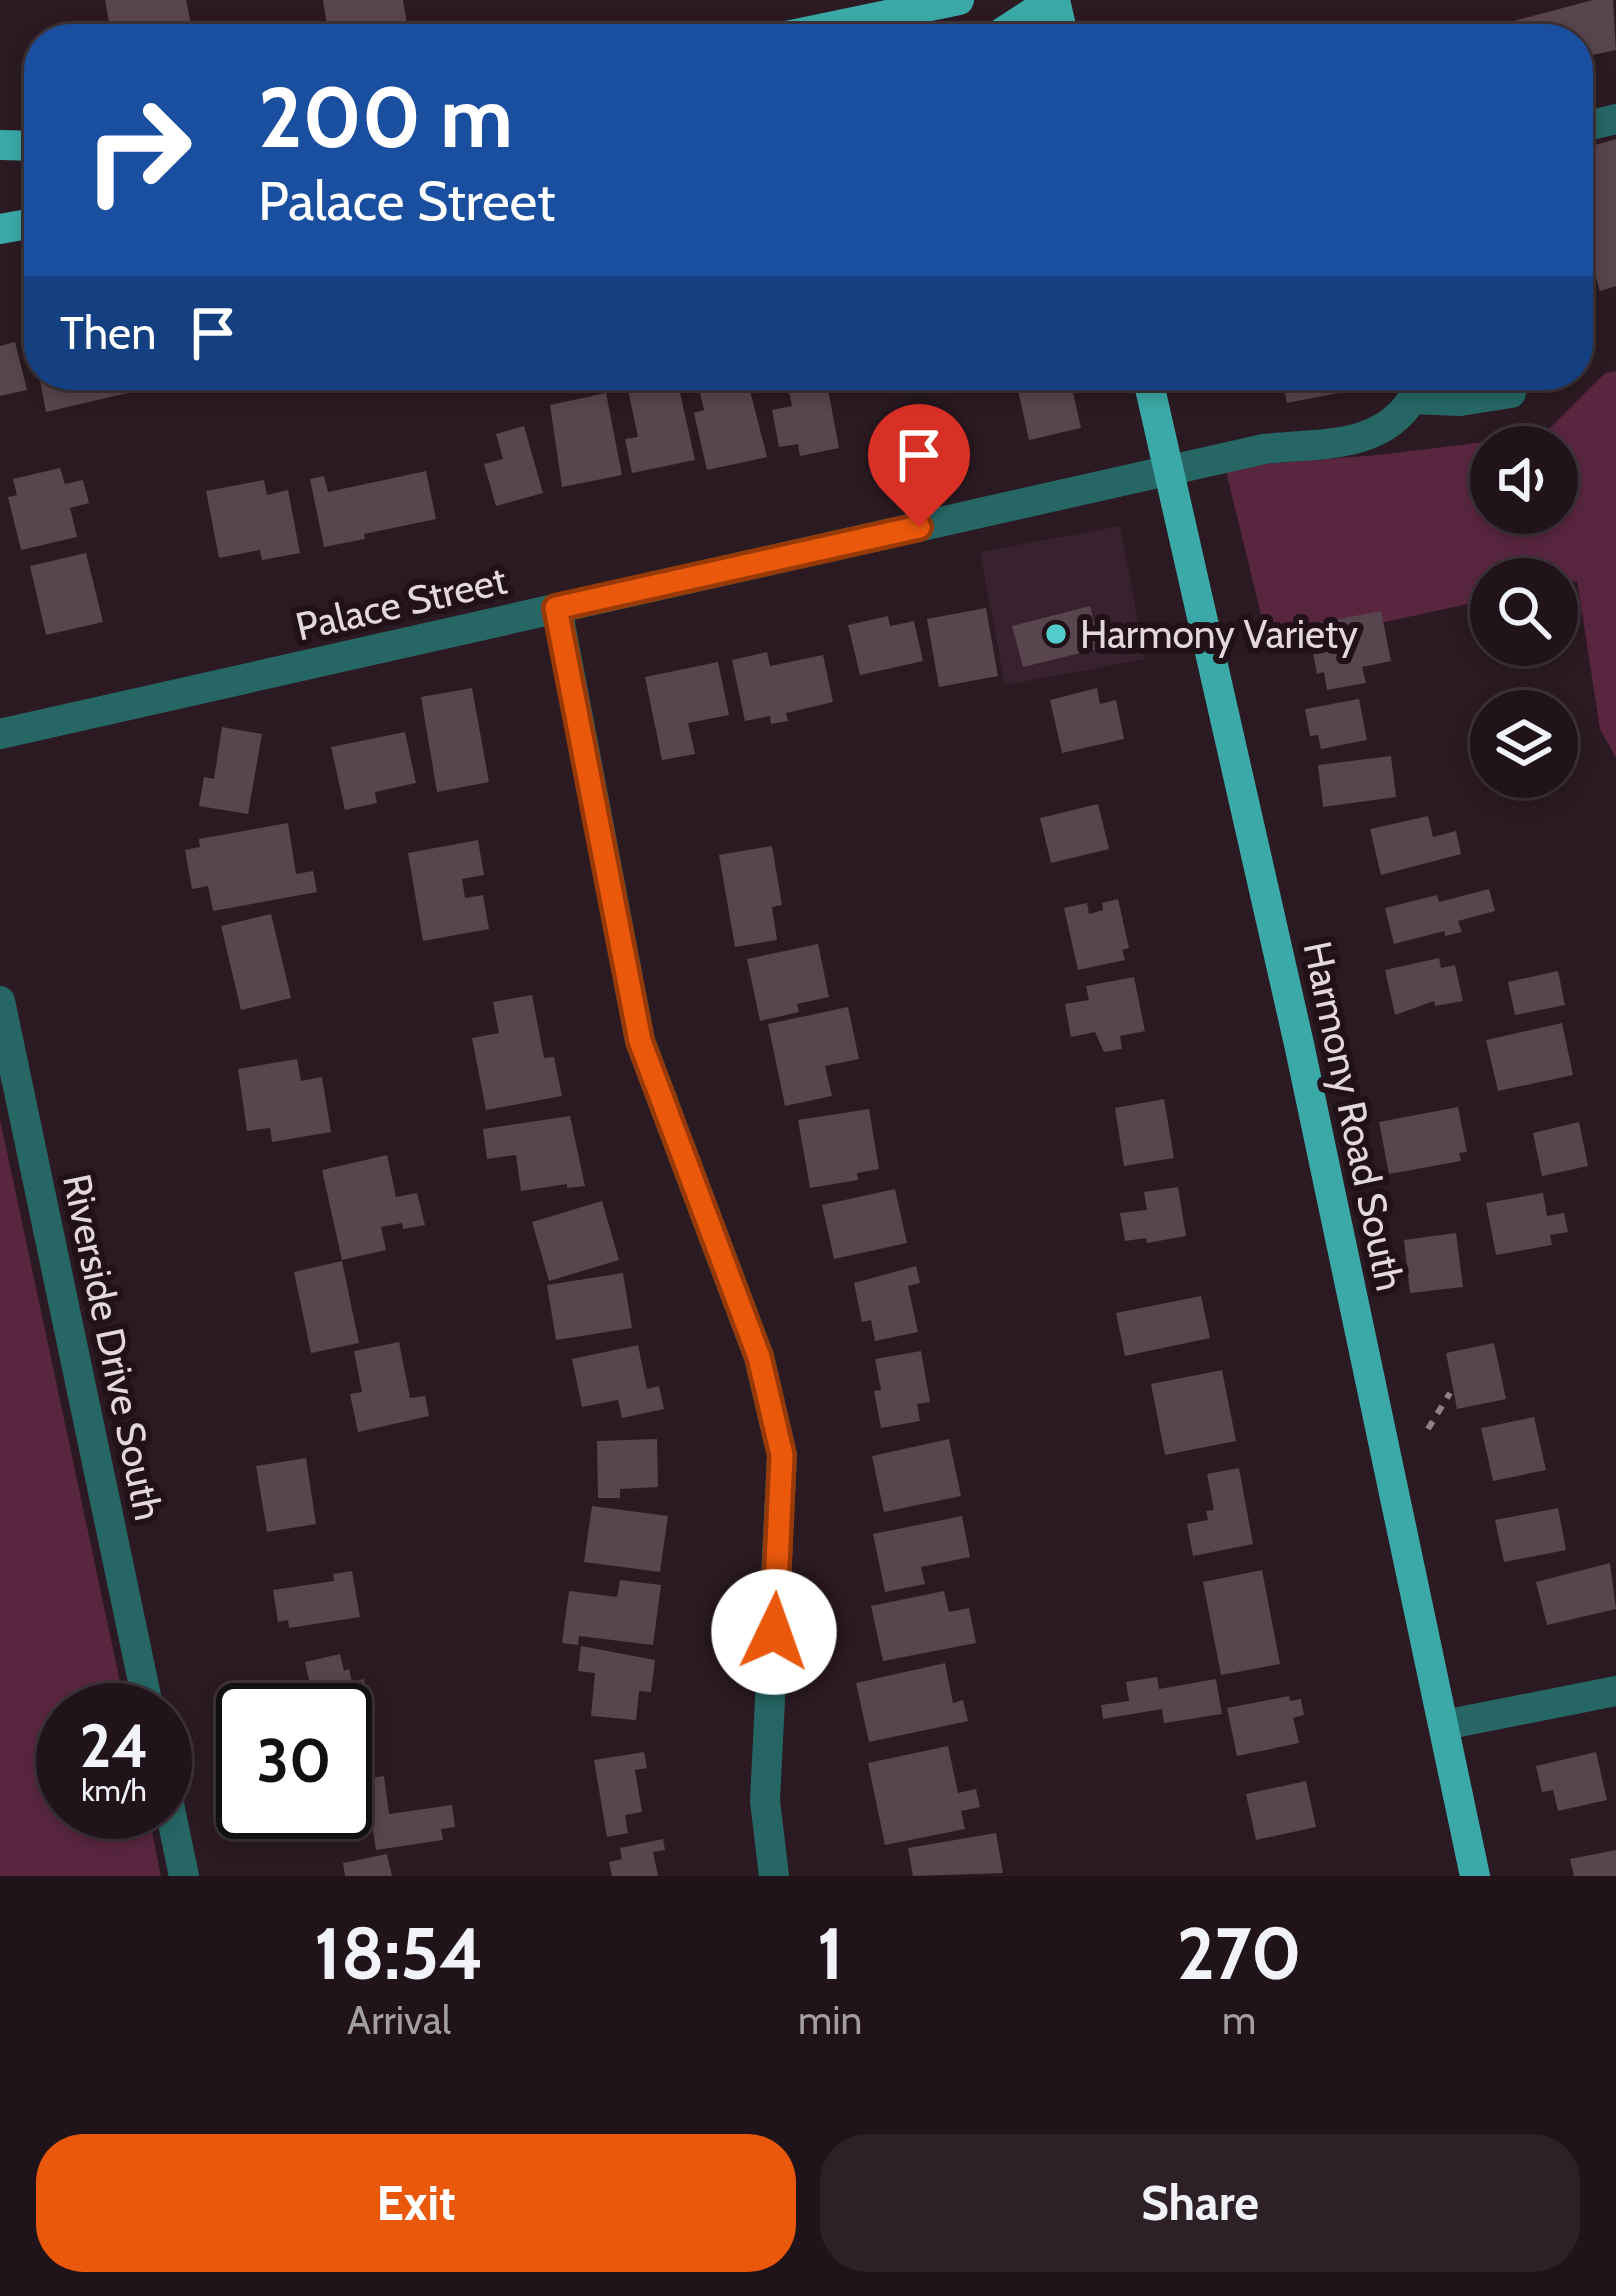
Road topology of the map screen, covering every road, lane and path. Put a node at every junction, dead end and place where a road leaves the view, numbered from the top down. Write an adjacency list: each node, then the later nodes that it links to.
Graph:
1 (959, 0): 3 (main road)
2 (1053, 0): 4 (main road)
3 (844, 24)
4 (1015, 24)
5 (1151, 390): 9 (main road, Harmony Road South)
6 (1409, 390): 9 (street, Palace Street)
7 (1421, 390): 8 (street)
8 (1511, 393)
9 (1171, 470): 10 (street, Palace Street); 17 (main road, Harmony Road South)
10 (556, 608): 11 (street, Palace Street); 20 (street)
11 (0, 734)
12 (0, 1000): 15 (street, Riverside Drive South)
13 (1450, 1394): 14 (path)
14 (1428, 1429)
15 (143, 1683)
16 (1616, 1691): 17 (street)
17 (1444, 1725): 21 (main road, Harmony Road South)
18 (176, 1839): 19 (street)
19 (184, 1876)
20 (774, 1876)
21 (1475, 1876)

